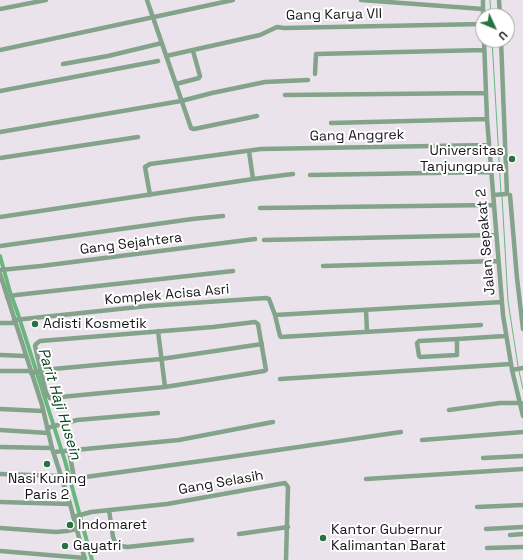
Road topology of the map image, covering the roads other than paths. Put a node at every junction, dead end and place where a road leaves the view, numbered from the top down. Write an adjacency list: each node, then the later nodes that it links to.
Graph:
1 (46, 0): 6 (street)
2 (147, 0): 7 (street)
3 (233, 0): 7 (street)
4 (360, 0): 5 (street)
5 (475, 8)
6 (0, 9)
7 (153, 18): 9 (street); 11 (street)
8 (475, 24): 13 (street, Gang Karya VII)
9 (162, 43): 14 (street); 16 (street)
10 (501, 48): 36 (street)
11 (0, 50)
12 (484, 50): 17 (street); 21 (street, Jalan Sepakat 2)
13 (193, 51): 14 (street, Gang Karya VII); 19 (street)
14 (166, 56): 19 (street)
15 (158, 61): 20 (street)
16 (63, 64)
17 (315, 74)
18 (308, 80): 23 (street)
19 (176, 84): 23 (street)
20 (0, 91)
21 (486, 92): 22 (street); 25 (street, Jalan Sepakat 2)
22 (285, 95)
23 (181, 101): 24 (street); 27 (street)
24 (257, 116)
25 (487, 119): 26 (street); 29 (street, Jalan Sepakat 2)
26 (330, 123)
27 (0, 132)
28 (138, 137): 31 (street)
29 (490, 145): 30 (street, Gang Anggrek); 32 (street, Jalan Sepakat 2)
30 (249, 151): 35 (street); 37 (street, Gang Anggrek)
31 (0, 158)
32 (492, 172): 34 (street); 38 (street, Jalan Sepakat 2)
33 (293, 174): 35 (street)
34 (310, 175)
35 (253, 179): 37 (street)
36 (508, 194): 38 (street); 58 (street)
37 (150, 195): 41 (street)
38 (495, 195): 39 (street, Jalan Sepakat 2)
39 (493, 205): 40 (street); 43 (street, Jalan Sepakat 2)
40 (260, 208)
41 (0, 216)
42 (223, 216): 46 (street)
43 (495, 235): 45 (street); 47 (street, Jalan Sepakat 2)
44 (255, 240): 50 (street, Gang Sejahtera)
45 (264, 240)
46 (2, 246)
47 (498, 261): 48 (street); 52 (street, Jalan Sepakat 2)
48 (323, 266)
49 (234, 270): 51 (street)
50 (0, 272): 51 (street)
51 (8, 297): 55 (street)
52 (502, 302): 53 (street); 61 (street, Jalan Sepakat 2)
53 (366, 310): 54 (street); 60 (street)
54 (275, 315): 55 (street, Komplek Acisa Asri); 60 (street, Komplek Acisa Asri)
55 (15, 321): 56 (street); 65 (street)
56 (0, 324)
57 (481, 325): 60 (street)
58 (523, 329)
59 (158, 331): 63 (street); 66 (street); 70 (street)
60 (367, 332)
61 (505, 336): 62 (street); 67 (street, Jalan Sepakat 2)
62 (457, 339): 62 (street)
63 (262, 344): 66 (street); 73 (street)
64 (0, 355): 65 (street)
65 (25, 356): 71 (street)
66 (161, 359): 70 (street); 73 (street)
67 (511, 364): 68 (street, Jalan Sepakat 2); 72 (street)
68 (518, 369): 74 (street, Jalan Sepakat 2)
69 (0, 371): 71 (street)
70 (40, 371): 71 (street); 73 (street)
71 (32, 372): 78 (street)
72 (280, 379)
73 (165, 387)
74 (520, 388): 75 (street, Jalan Sepakat 2)
75 (522, 402): 77 (street); 80 (street, Jalan Sepakat 2)
76 (0, 409): 78 (street)
77 (450, 410)
78 (42, 411): 82 (street)
79 (158, 413): 82 (street)
80 (523, 416)
81 (273, 422): 89 (street)
82 (49, 427): 86 (street)
83 (0, 430): 86 (street)
84 (401, 432): 97 (street)
85 (523, 432): 87 (street)
86 (48, 433): 90 (street)
87 (422, 440)
88 (0, 447): 90 (street)
89 (69, 450): 90 (street); 97 (street)
90 (56, 451): 95 (street)
91 (523, 456): 92 (street)
92 (483, 458)
93 (523, 469): 96 (street)
94 (0, 474): 95 (street)
95 (61, 476): 97 (street)
96 (366, 479)
97 (68, 480): 99 (street)
98 (0, 502): 99 (street)
99 (70, 504): 103 (street)
100 (523, 505): 101 (street)
101 (477, 507)
102 (109, 510): 103 (street, Gang Selasih); 104 (street, Gang Selasih); 112 (street)
103 (75, 516): 107 (street)
104 (288, 527): 109 (street); 117 (street, Gang Selasih)
105 (523, 527): 108 (street)
106 (0, 528): 107 (street)
107 (77, 529): 116 (street)
108 (486, 529)
109 (239, 534)
110 (523, 534): 111 (street)
111 (510, 535)
112 (192, 540)
113 (523, 547): 114 (street)
114 (488, 548)
115 (0, 551): 116 (street)
116 (85, 559)
117 (286, 560)

